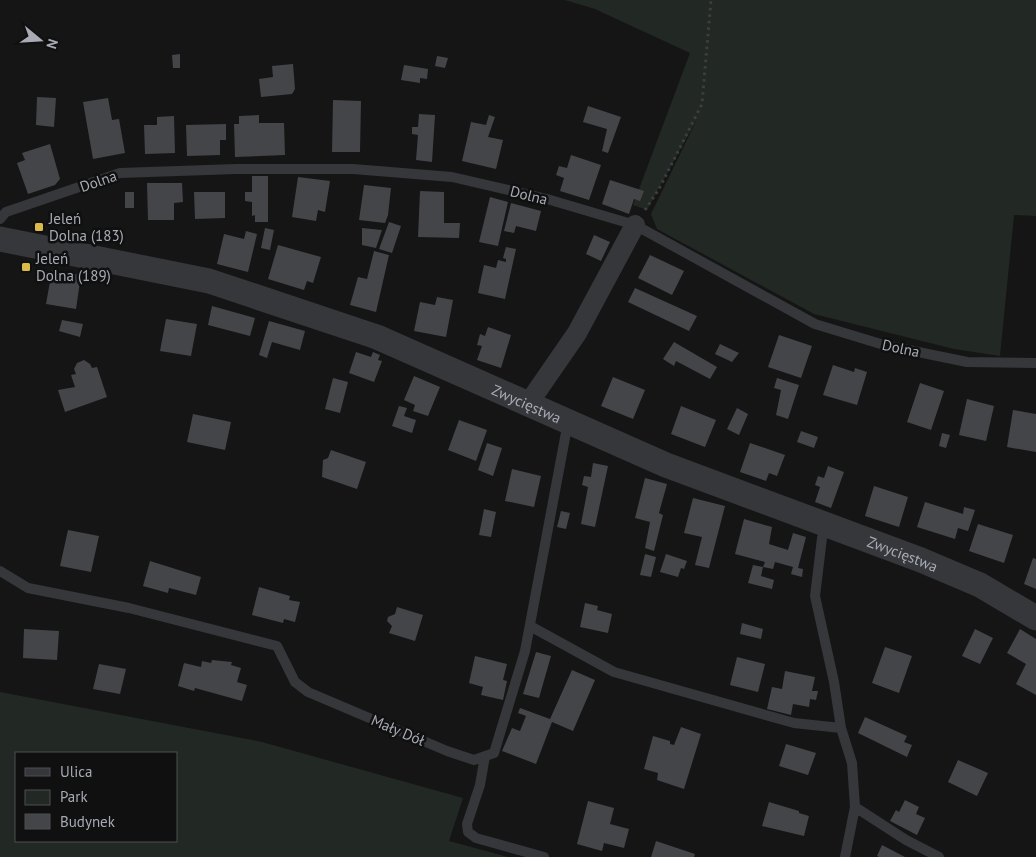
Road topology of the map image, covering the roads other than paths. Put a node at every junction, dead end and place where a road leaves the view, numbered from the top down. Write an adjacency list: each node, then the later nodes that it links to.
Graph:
1 (0, 219): 2 (lane, Dolna)
2 (635, 225): 4 (lane, Dolna); 5 (street)
3 (0, 238): 5 (street, Zwycięstwa)
4 (1036, 363)
5 (528, 404): 6 (street, Zwycięstwa)
6 (568, 421): 7 (street, Zwycięstwa); 10 (lane)
7 (826, 525): 9 (street, Zwycięstwa); 11 (lane)
8 (0, 571): 12 (lane, Mały Dół)
9 (1036, 618)
10 (530, 626): 11 (lane); 12 (lane)
11 (841, 728): 13 (lane)
12 (485, 756): 15 (lane)
13 (855, 807): 14 (lane); 16 (lane)
14 (846, 856)
15 (544, 857)
16 (939, 857)

